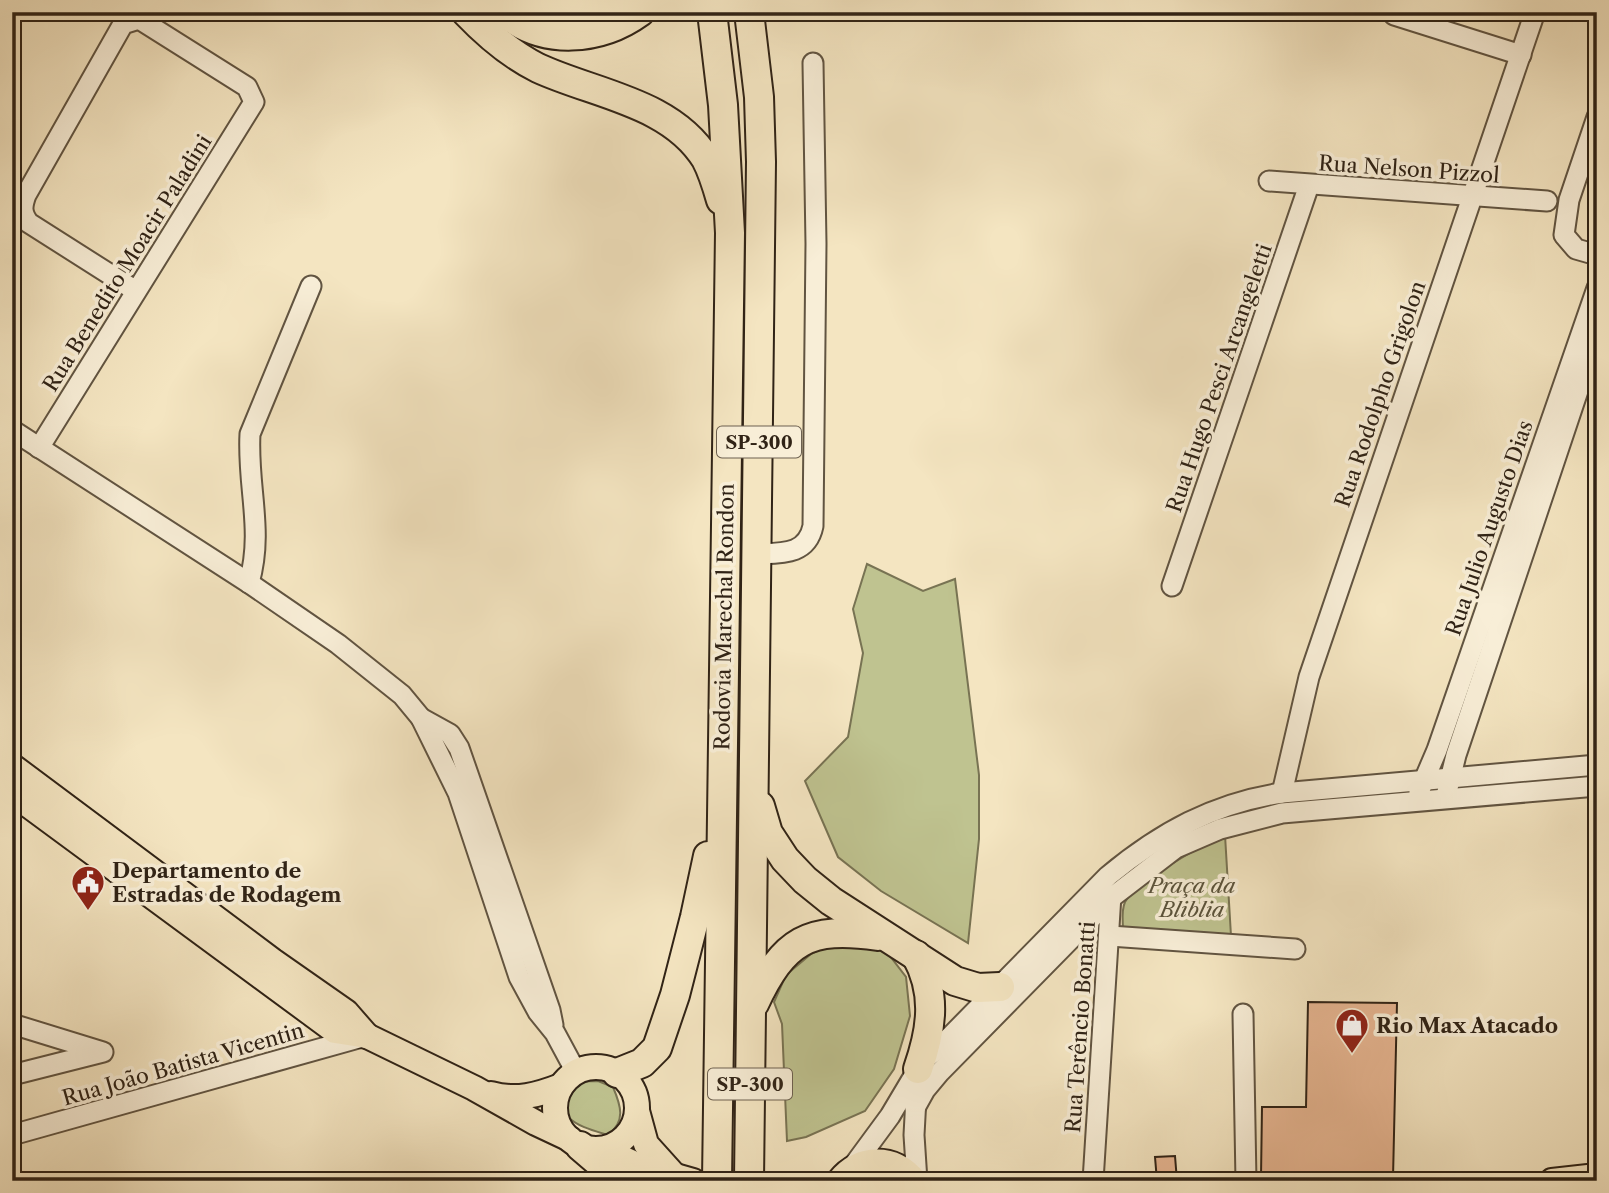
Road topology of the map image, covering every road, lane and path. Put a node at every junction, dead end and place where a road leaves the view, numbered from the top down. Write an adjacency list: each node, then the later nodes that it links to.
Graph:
1 (466, 12): 17 (highway)
2 (505, 12): 3 (highway)
3 (640, 12)
4 (712, 12): 17 (highway, Rodovia Marechal Rondon / SP-300)
5 (749, 12): 11 (highway, Rodovia Marechal Rondon / SP-300)
6 (771, 12): 11 (highway)
7 (1535, 12): 9 (street, Rua Rodolpho Grigolon)
8 (1394, 15): 9 (street)
9 (1521, 55): 15 (street, Rua Rodolpho Grigolon)
10 (813, 63): 25 (street)
11 (759, 97): 25 (highway, Rodovia Marechal Rondon / SP-300)
12 (1597, 117): 18 (street)
13 (1269, 181): 14 (street, Rua Nelson Pizzol)
14 (1309, 185): 15 (street, Rua Nelson Pizzol); 27 (street, Rua Hugo Pesci Arcangeletti)
15 (1471, 197): 16 (street, Rua Nelson Pizzol); 36 (street, Rua Rodolpho Grigolon)
16 (1547, 201)
17 (730, 233): 34 (highway, Rodovia Marechal Rondon / SP-300)
18 (1597, 255)
19 (311, 286): 26 (street)
20 (1597, 288): 30 (street, Rua Julio Augusto Dias)
21 (136, 291): 21 (street, Rua Benedito Moacir Paladini); 24 (street, Rua Benedito Moacir Paladini)
22 (1597, 334): 33 (street, Rua Julio Augusto Dias)
23 (12, 430): 24 (street)
24 (39, 448): 26 (street)
25 (757, 554): 32 (highway, Rodovia Marechal Rondon / SP-300)
26 (249, 583): 52 (street)
27 (1172, 586)
28 (1597, 765): 33 (street)
29 (12, 766): 48 (main road)
30 (1422, 782): 33 (street); 36 (street); 37 (street, Rua Julio Augusto Dias)
31 (1597, 786): 33 (street)
32 (754, 788): 41 (highway); 45 (highway, Rodovia Marechal Rondon / SP-300)
33 (1447, 790): 37 (street)
34 (721, 792): 50 (highway); 62 (highway, Rodovia Marechal Rondon / SP-300)
35 (12, 793): 48 (main road)
36 (1282, 793): 38 (street)
37 (1416, 802): 39 (street)
38 (1108, 876): 39 (street, Rua Terêncio Bonatti); 44 (street)
39 (1111, 898): 40 (street, Rua Terêncio Bonatti); 54 (street)
40 (1110, 936): 42 (street); 65 (street, Rua Terêncio Bonatti)
41 (886, 937): 43 (highway); 45 (highway)
42 (1295, 949)
43 (916, 955): 44 (highway); 49 (highway)
44 (1000, 987): 49 (street)
45 (751, 1010): 63 (highway, Rodovia Marechal Rondon / SP-300)
46 (1243, 1014): 66 (street)
47 (12, 1024): 51 (street)
48 (367, 1036): 53 (main road); 56 (street, Rua João Batista Vicentin)
49 (919, 1066): 54 (street); 59 (street)
50 (617, 1073): 52 (main road); 55 (main road)
51 (12, 1075)
52 (569, 1079): 53 (main road); 57 (main road)
53 (474, 1088): 57 (main road)
54 (915, 1108): 64 (street)
55 (637, 1111): 57 (main road); 60 (main road)
56 (12, 1135)
57 (584, 1145): 60 (main road); 61 (highway)
58 (1597, 1176): 67 (main road)
59 (842, 1177): 64 (main road)
60 (684, 1178)
61 (615, 1181)
62 (716, 1181)
63 (749, 1181)
64 (916, 1181)
65 (1093, 1181)
66 (1246, 1181)
67 (1552, 1181)

